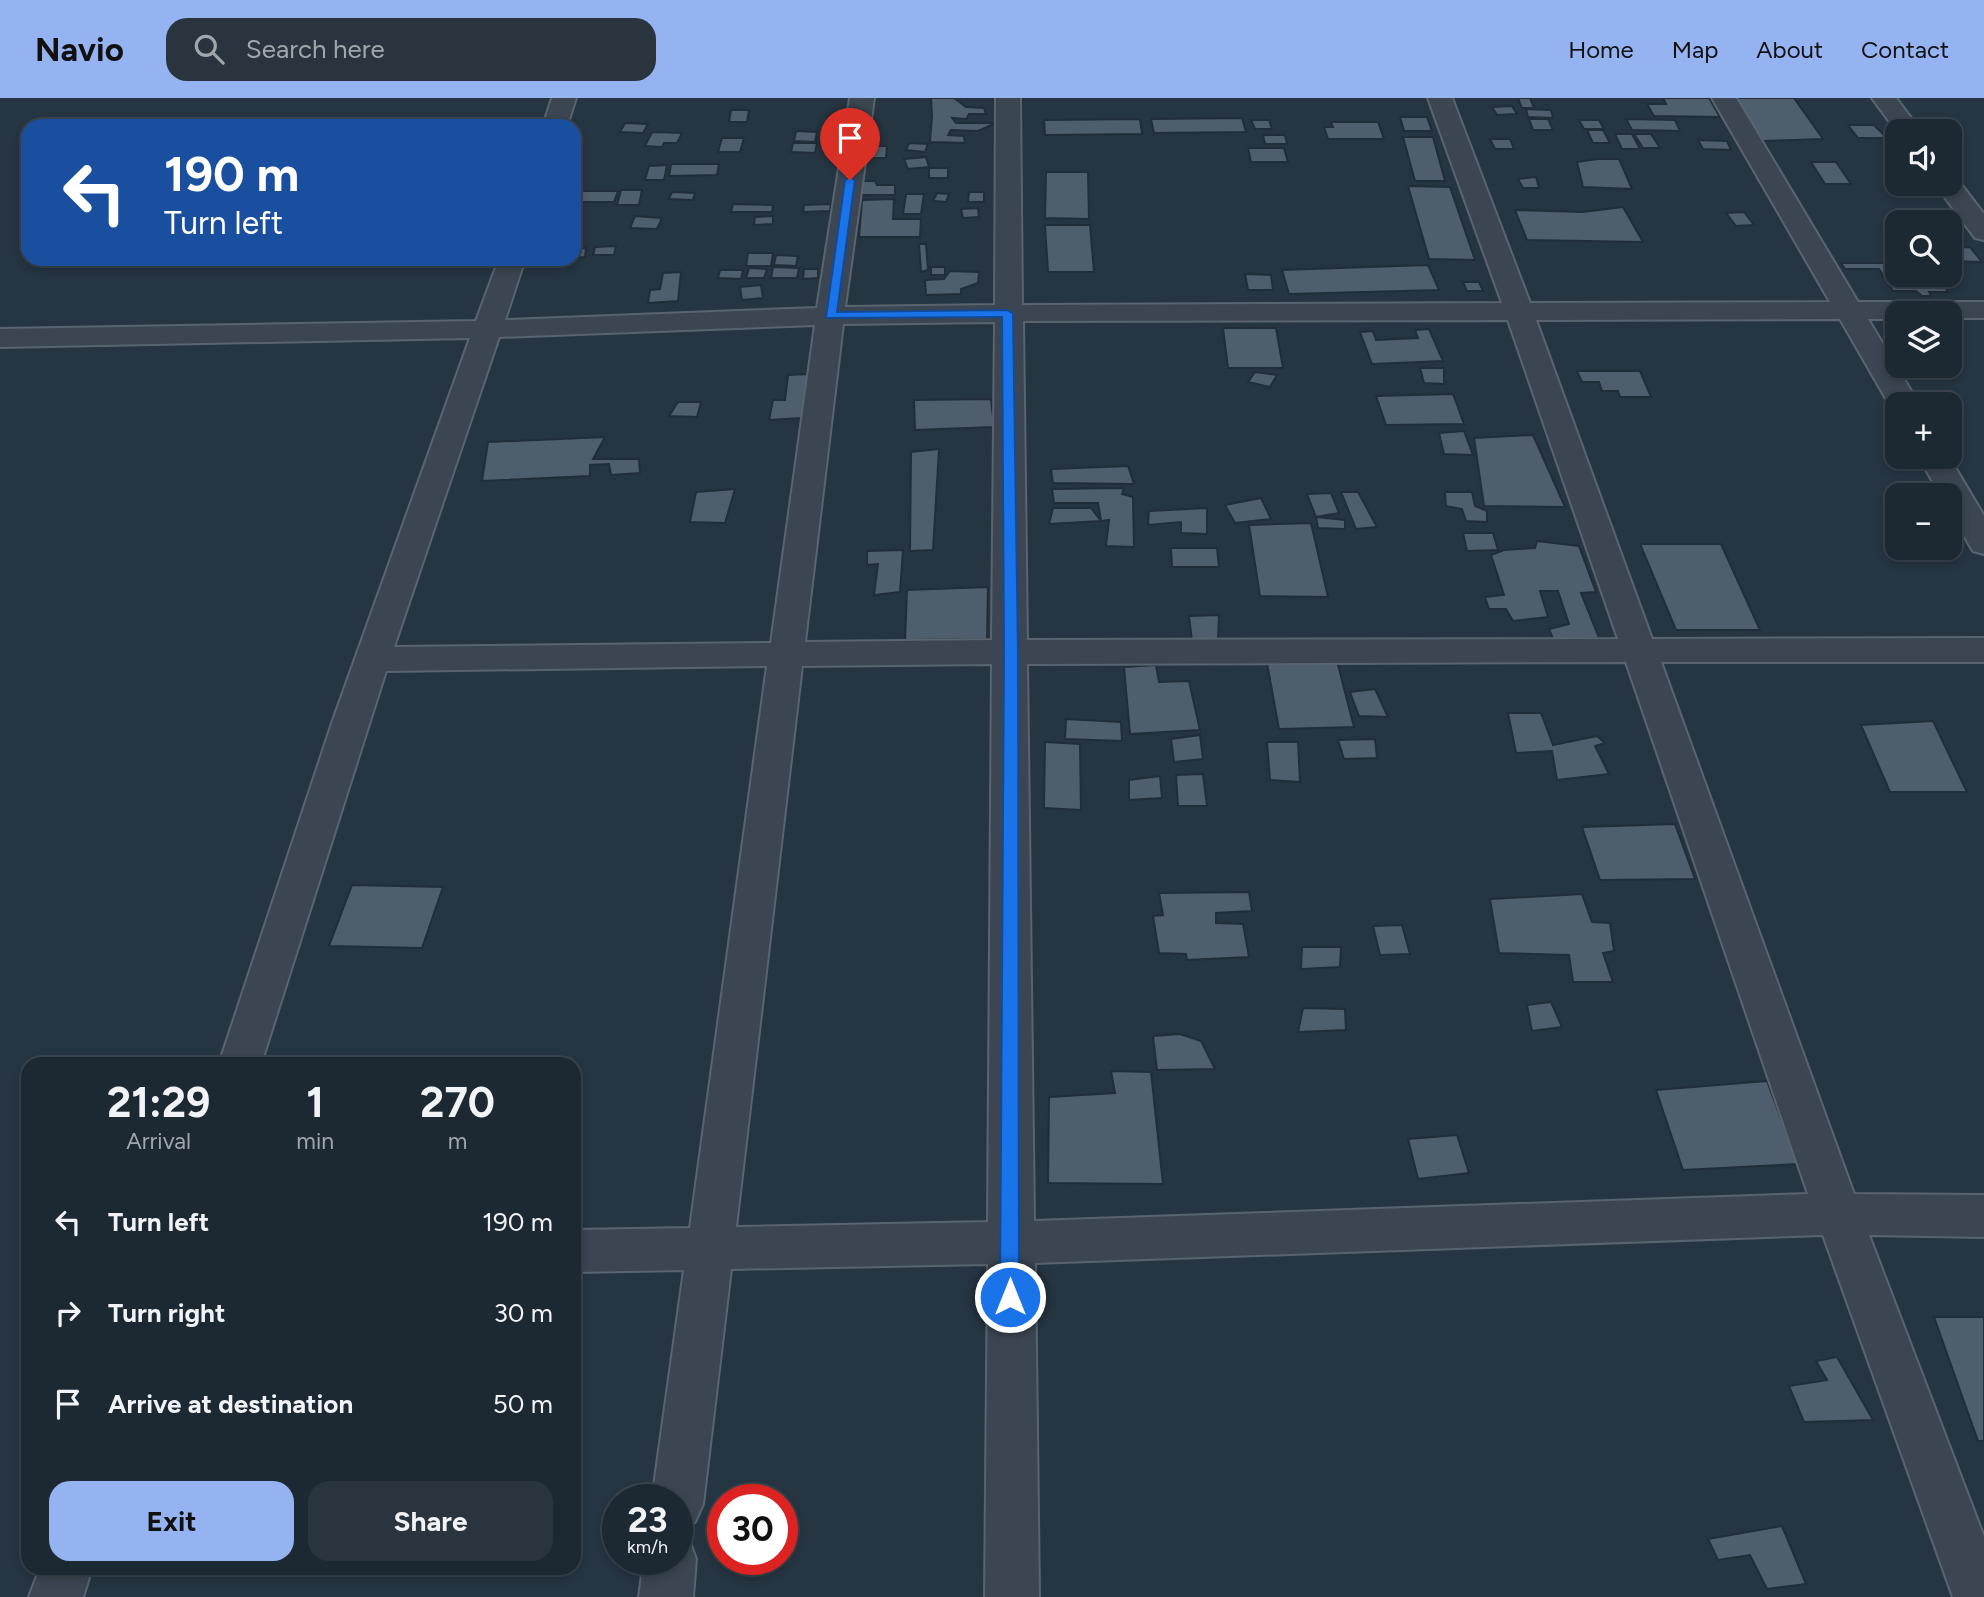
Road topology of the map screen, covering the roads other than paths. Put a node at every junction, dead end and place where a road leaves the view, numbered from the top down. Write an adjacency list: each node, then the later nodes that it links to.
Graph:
1 (564, 98): 7 (street)
2 (862, 98): 16 (street)
3 (1008, 98): 15 (street)
4 (1440, 98): 13 (street)
5 (1724, 98): 14 (street)
6 (1884, 98): 8 (street)
7 (557, 119)
8 (1900, 119)
9 (1957, 196): 10 (street)
10 (1984, 232)
11 (510, 266): 17 (street)
12 (1984, 310): 14 (street)
13 (1519, 311): 14 (street); 15 (street); 24 (street)
14 (1850, 311): 19 (street)
15 (1007, 313): 16 (street); 23 (street)
16 (830, 316): 17 (street); 25 (street)
17 (490, 329): 18 (street); 26 (street)
18 (0, 338)
19 (1896, 392)
20 (1941, 469): 21 (street)
21 (1984, 544)
22 (1984, 650): 24 (street)
23 (1011, 652): 24 (street); 25 (street); 30 (street)
24 (1640, 652): 28 (street)
25 (787, 654): 26 (street); 31 (street)
26 (374, 659): 27 (street)
27 (242, 1057)
28 (1838, 1214): 29 (street); 30 (street); 39 (street)
29 (1984, 1216)
30 (1009, 1243): 31 (street); 38 (street)
31 (709, 1249): 32 (street); 33 (street)
32 (581, 1251)
33 (680, 1484)
34 (63, 1575): 36 (street)
35 (668, 1575): 37 (street)
36 (55, 1597)
37 (666, 1597)
38 (1012, 1597)
39 (1980, 1597)

